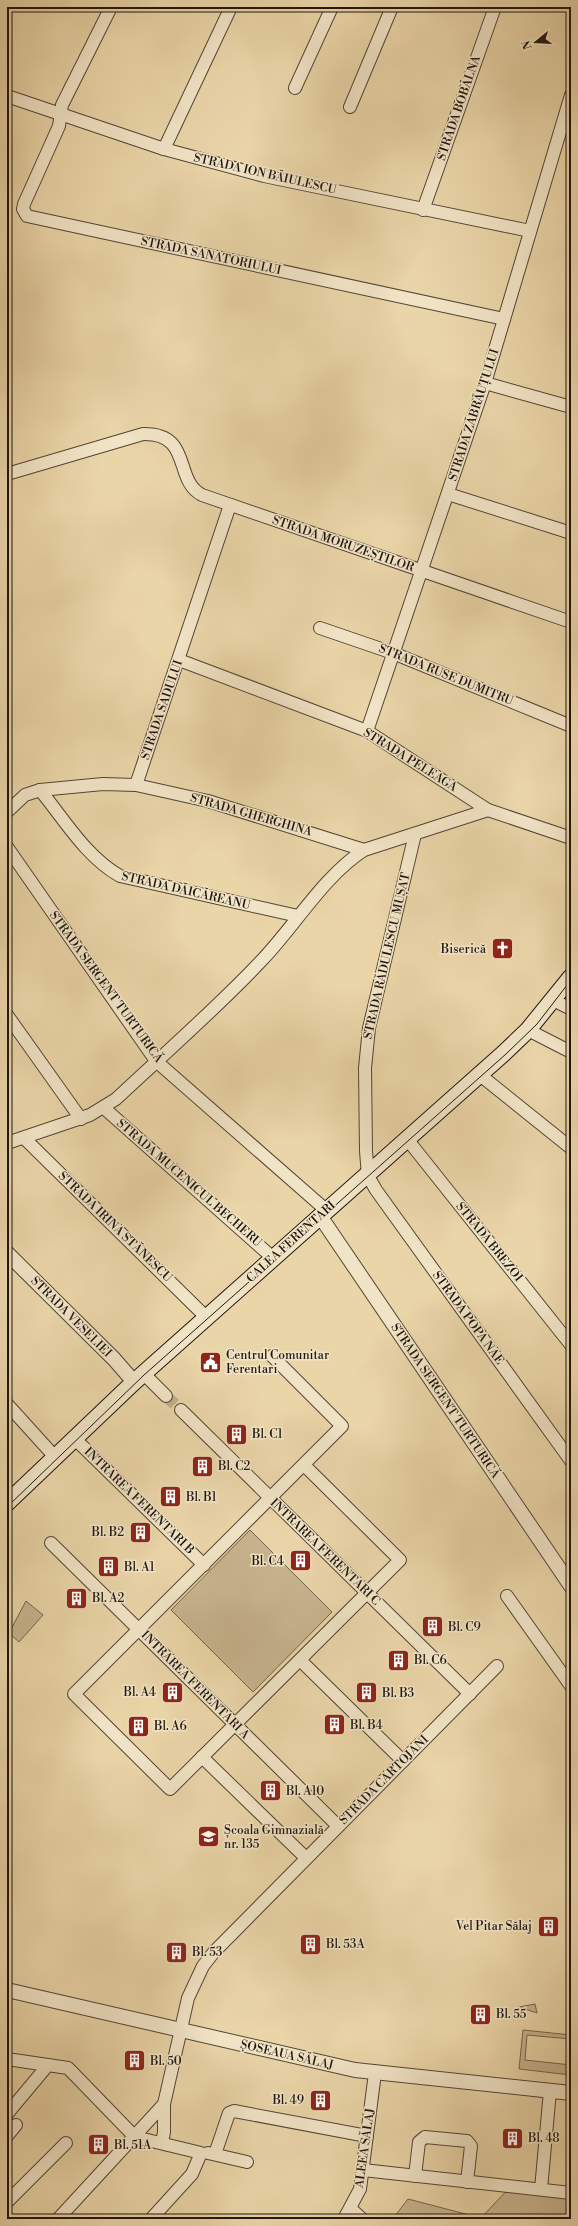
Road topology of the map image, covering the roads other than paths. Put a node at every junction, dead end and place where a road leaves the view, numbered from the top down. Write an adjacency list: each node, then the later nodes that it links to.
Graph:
1 (111, 7): 10 (street, STRADA SANATORIULUI)
2 (231, 7): 11 (street)
3 (332, 7): 6 (street)
4 (392, 7): 9 (street)
5 (495, 7): 12 (street, STRADA BOBÂLNA)
6 (295, 88)
7 (571, 95): 13 (street, STRADA ZĂBRĂUȚULUI)
8 (7, 96): 10 (street, STRADA ION BĂIULESCU)
9 (350, 107)
10 (61, 114): 11 (street, STRADA ION BĂIULESCU); 14 (street, STRADA SANATORIULUI)
11 (164, 150): 12 (street, STRADA ION BĂIULESCU)
12 (423, 210): 13 (street, STRADA ION BĂIULESCU)
13 (530, 231): 14 (street, STRADA ZĂBRĂUȚULUI)
14 (504, 319): 15 (street, STRADA ZĂBRĂUȚULUI)
15 (485, 383): 16 (street); 18 (street, STRADA ZĂBRĂUȚULUI)
16 (571, 407)
17 (7, 474): 19 (street, STRADA MORUZEȘTILOR)
18 (448, 494): 20 (street); 21 (street, STRADA ZĂBRĂUȚULUI)
19 (230, 505): 21 (street, STRADA MORUZEȘTILOR); 25 (street, STRADA SADULUI)
20 (571, 533)
21 (421, 571): 22 (street, STRADA MORUZEȘTILOR); 24 (street, STRADA ZĂBRĂUȚULUI)
22 (571, 622)
23 (320, 628): 24 (street, STRADA RUSE DUMITRU)
24 (393, 652): 26 (street, STRADA RUSE DUMITRU); 27 (street, STRADA ZĂBRĂUȚULUI)
25 (179, 660): 27 (street, STRADA PELEAGA); 28 (street, STRADA SADULUI)
26 (571, 726)
27 (367, 731): 30 (street, STRADA PELEAGA)
28 (136, 785): 29 (street); 35 (street, STRADA GHERGHINA)
29 (40, 790): 31 (street); 36 (street, STRADA DĂICĂREANU)
30 (488, 810): 32 (street); 33 (street, STRADA PELEAGA)
31 (7, 812)
32 (415, 834): 35 (street); 51 (street, STRADA RĂDULESCU MUȘAT)
33 (571, 838)
34 (7, 847): 43 (street, STRADA SERGENT TURTURICĂ)
35 (364, 850): 36 (street)
36 (298, 916): 43 (street)
37 (571, 977): 38 (main road, CALEA FERENTARI)
38 (553, 1000): 39 (street); 41 (main road, CALEA FERENTARI)
39 (571, 1008)
40 (7, 1015): 46 (street)
41 (528, 1030): 42 (street); 44 (main road, CALEA FERENTARI)
42 (571, 1052)
43 (156, 1061): 45 (street); 52 (street, STRADA SERGENT TURTURICĂ)
44 (480, 1075): 48 (main road, CALEA FERENTARI); 50 (street)
45 (104, 1108): 46 (street); 54 (street, STRADA MUCENICUL BECHERU)
46 (81, 1119): 47 (street)
47 (24, 1138): 49 (street); 55 (street, STRADA IRINA STĂNESCU)
48 (407, 1139): 51 (main road, CALEA FERENTARI); 56 (street, STRADA BREZOI)
49 (7, 1143)
50 (571, 1148)
51 (367, 1174): 52 (main road, CALEA FERENTARI); 64 (street, STRADA POPA NAE)
52 (323, 1213): 54 (main road, CALEA FERENTARI); 70 (street, STRADA SERGENT TURTURICĂ)
53 (7, 1253): 58 (street, STRADA VESELIEI)
54 (273, 1258): 55 (main road, CALEA FERENTARI)
55 (206, 1316): 58 (main road, CALEA FERENTARI)
56 (571, 1345)
57 (272, 1356): 65 (street)
58 (138, 1378): 59 (street); 62 (main road, CALEA FERENTARI)
59 (166, 1396)
60 (7, 1404): 63 (street)
61 (181, 1410): 66 (street, INTRAREA FERENTARI C)
62 (74, 1438): 63 (main road, CALEA FERENTARI); 69 (street, INTRAREA FERENTARI B)
63 (55, 1457): 67 (main road, CALEA FERENTARI)
64 (571, 1461)
65 (304, 1464): 66 (street); 71 (street)
66 (270, 1498): 69 (street); 71 (street, INTRAREA FERENTARI C)
67 (7, 1503)
68 (51, 1543): 73 (street, INTRAREA FERENTARI A)
69 (204, 1565): 73 (street)
70 (571, 1586)
71 (367, 1593): 74 (street); 77 (street, INTRAREA FERENTARI C)
72 (507, 1596): 76 (street)
73 (139, 1630): 78 (street, INTRAREA FERENTARI A); 79 (street)
74 (300, 1660): 78 (street); 80 (street)
75 (497, 1666): 77 (street, STRADA CARTOJANI)
76 (571, 1686)
77 (470, 1694): 80 (street, STRADA CARTOJANI)
78 (235, 1724): 79 (street); 81 (street, INTRAREA FERENTARI A)
79 (202, 1757): 82 (street)
80 (403, 1761): 81 (street, STRADA CARTOJANI)
81 (338, 1826): 82 (street, STRADA CARTOJANI)
82 (306, 1858): 84 (street, STRADA CARTOJANI)
83 (7, 1990): 84 (street, ȘOSEAUA SĂLAJ)
84 (180, 2030): 87 (street, ȘOSEAUA SĂLAJ); 90 (street, STRADA CARTOJANI)
85 (7, 2059): 86 (street)
86 (48, 2065): 91 (street); 94 (street)
87 (375, 2073): 88 (street, ȘOSEAUA SĂLAJ); 95 (street, ALEEA SĂLAJ)
88 (550, 2091): 89 (street, ȘOSEAUA SĂLAJ); 104 (street)
89 (571, 2093)
90 (164, 2104): 94 (street); 97 (street, STRADA CARTOJANI)
91 (7, 2114)
92 (16, 2125): 93 (street)
93 (7, 2136)
94 (135, 2136): 97 (street); 108 (street)
95 (367, 2136): 99 (street); 101 (street, ALEEA SĂLAJ)
96 (66, 2143): 106 (street)
97 (162, 2143): 98 (street)
98 (201, 2153): 99 (street); 109 (street)
99 (215, 2154): 100 (street)
100 (247, 2162)
101 (363, 2170): 102 (street); 107 (street, ALEEA SĂLAJ)
102 (415, 2176): 103 (street); 103 (street)
103 (467, 2182): 104 (street)
104 (541, 2189): 105 (street)
105 (571, 2193)
106 (8, 2198)
107 (348, 2214): 110 (street)
108 (58, 2219)
109 (151, 2219)
110 (362, 2219)

